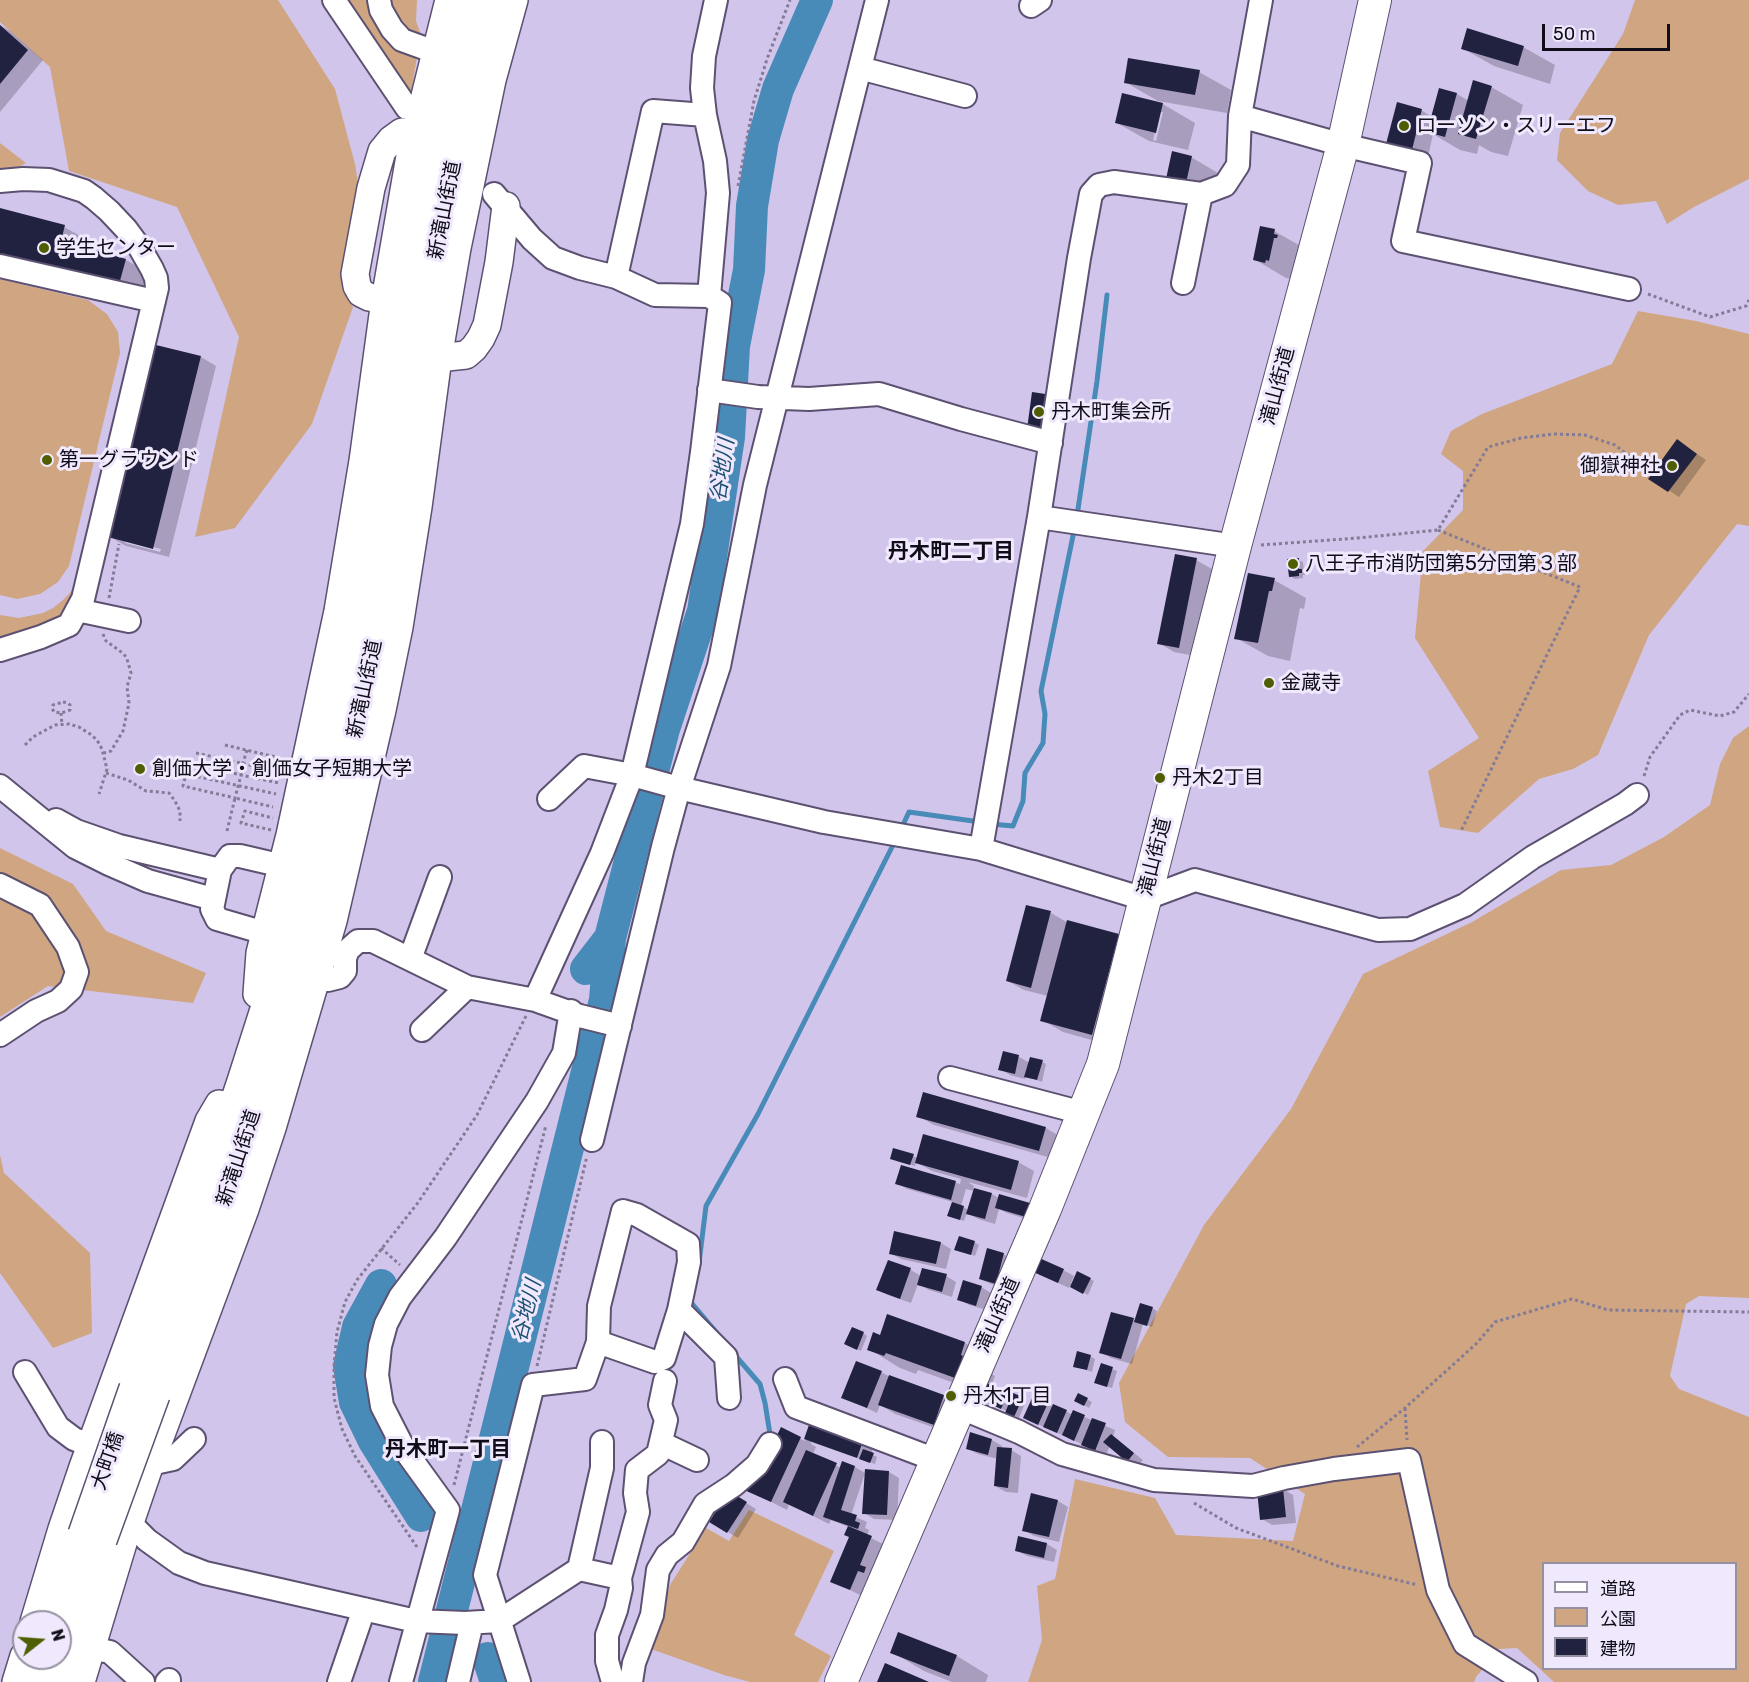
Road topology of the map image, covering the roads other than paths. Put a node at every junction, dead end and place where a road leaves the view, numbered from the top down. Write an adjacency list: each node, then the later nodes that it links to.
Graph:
1 (334, 0): 16 (street)
2 (379, 0): 11 (street)
3 (449, 0): 11 (main road)
4 (471, 0): 57 (main road, 新滝山街道)
5 (494, 0): 68 (main road, 新滝山街道)
6 (513, 0): 28 (main road)
7 (716, 0): 14 (street)
8 (878, 0): 12 (street)
9 (1262, 0): 15 (street)
10 (1376, 0): 17 (highway, 滝山街道)
11 (435, 52): 26 (main road)
12 (860, 68): 13 (street); 30 (street)
13 (965, 96)
14 (705, 115): 22 (street); 25 (street)
15 (1240, 116): 17 (street); 19 (street)
16 (404, 120): 26 (main road)
17 (1343, 145): 24 (street); 33 (highway, 滝山街道)
18 (0, 181): 27 (street)
19 (1201, 194): 23 (street); 31 (street)
20 (500, 200): 22 (street); 28 (main road)
21 (0, 266): 27 (street)
22 (616, 277): 25 (street)
23 (1184, 283)
24 (1629, 289)
25 (709, 296): 29 (street)
26 (385, 300): 43 (main road)
27 (154, 301): 34 (street)
28 (438, 358): 51 (main road)
29 (715, 391): 30 (street); 37 (street)
30 (767, 397): 31 (street); 38 (street)
31 (1051, 443): 32 (street)
32 (1039, 516): 33 (street); 42 (street)
33 (1235, 546): 48 (highway, 滝山街道)
34 (78, 610): 35 (street); 36 (street)
35 (129, 621)
36 (0, 650)
37 (634, 777): 38 (street); 41 (street); 53 (street)
38 (675, 787): 42 (street); 55 (street)
39 (6, 792): 44 (street); 47 (street)
40 (1637, 795): 48 (street)
41 (549, 799)
42 (981, 849): 48 (street)
43 (283, 866): 44 (street); 49 (main road)
44 (220, 870): 47 (street)
45 (440, 877): 50 (street)
46 (0, 885): 58 (street)
47 (213, 899): 49 (street)
48 (1144, 899): 61 (highway, 滝山街道)
49 (265, 933): 57 (main road)
50 (410, 959): 51 (street); 52 (street)
51 (317, 974): 78 (main road)
52 (467, 987): 53 (street); 56 (street)
53 (535, 1000): 54 (street)
54 (576, 1014): 55 (street); 88 (street)
55 (617, 1025): 62 (street)
56 (422, 1030)
57 (255, 1034): 59 (main road, 新滝山街道)
58 (0, 1035)
59 (242, 1078): 68 (main road, 新滝山街道); 75 (main road)
60 (950, 1078): 61 (street)
61 (1083, 1113): 70 (highway, 滝山街道)
62 (592, 1140)
63 (679, 1310): 64 (street); 64 (street); 69 (street)
64 (598, 1342): 87 (street)
65 (25, 1372): 75 (street)
66 (785, 1380): 77 (street)
67 (666, 1381): 73 (street)
68 (144, 1392): 81 (main road, 大町橋, bridge)
69 (729, 1398)
70 (959, 1407): 77 (highway, 滝山街道); 101 (street)
71 (194, 1439): 78 (street)
72 (602, 1442): 82 (street)
73 (661, 1443): 76 (street); 83 (street)
74 (770, 1444): 99 (street)
75 (91, 1446): 78 (street); 79 (main road)
76 (697, 1460)
77 (936, 1460): 100 (highway, 滝山街道)
78 (150, 1464): 80 (main road)
79 (70, 1505): 80 (street); 84 (main road)
80 (130, 1523): 86 (street); 90 (main road)
81 (93, 1537): 85 (main road); 91 (main road)
82 (579, 1569): 83 (street); 87 (street)
83 (620, 1578): 98 (street)
84 (38, 1610)
85 (61, 1610)
86 (364, 1610): 88 (street); 94 (street)
87 (499, 1621): 89 (street); 97 (street)
88 (422, 1622): 89 (street); 95 (street)
89 (468, 1623): 96 (street)
90 (90, 1648): 92 (main road); 93 (street)
91 (61, 1682)
92 (81, 1682)
93 (143, 1682)
94 (339, 1682)
95 (401, 1682)
96 (458, 1682)
97 (519, 1682)
98 (613, 1682)
99 (631, 1682)
100 (841, 1682)
101 (1526, 1682)

